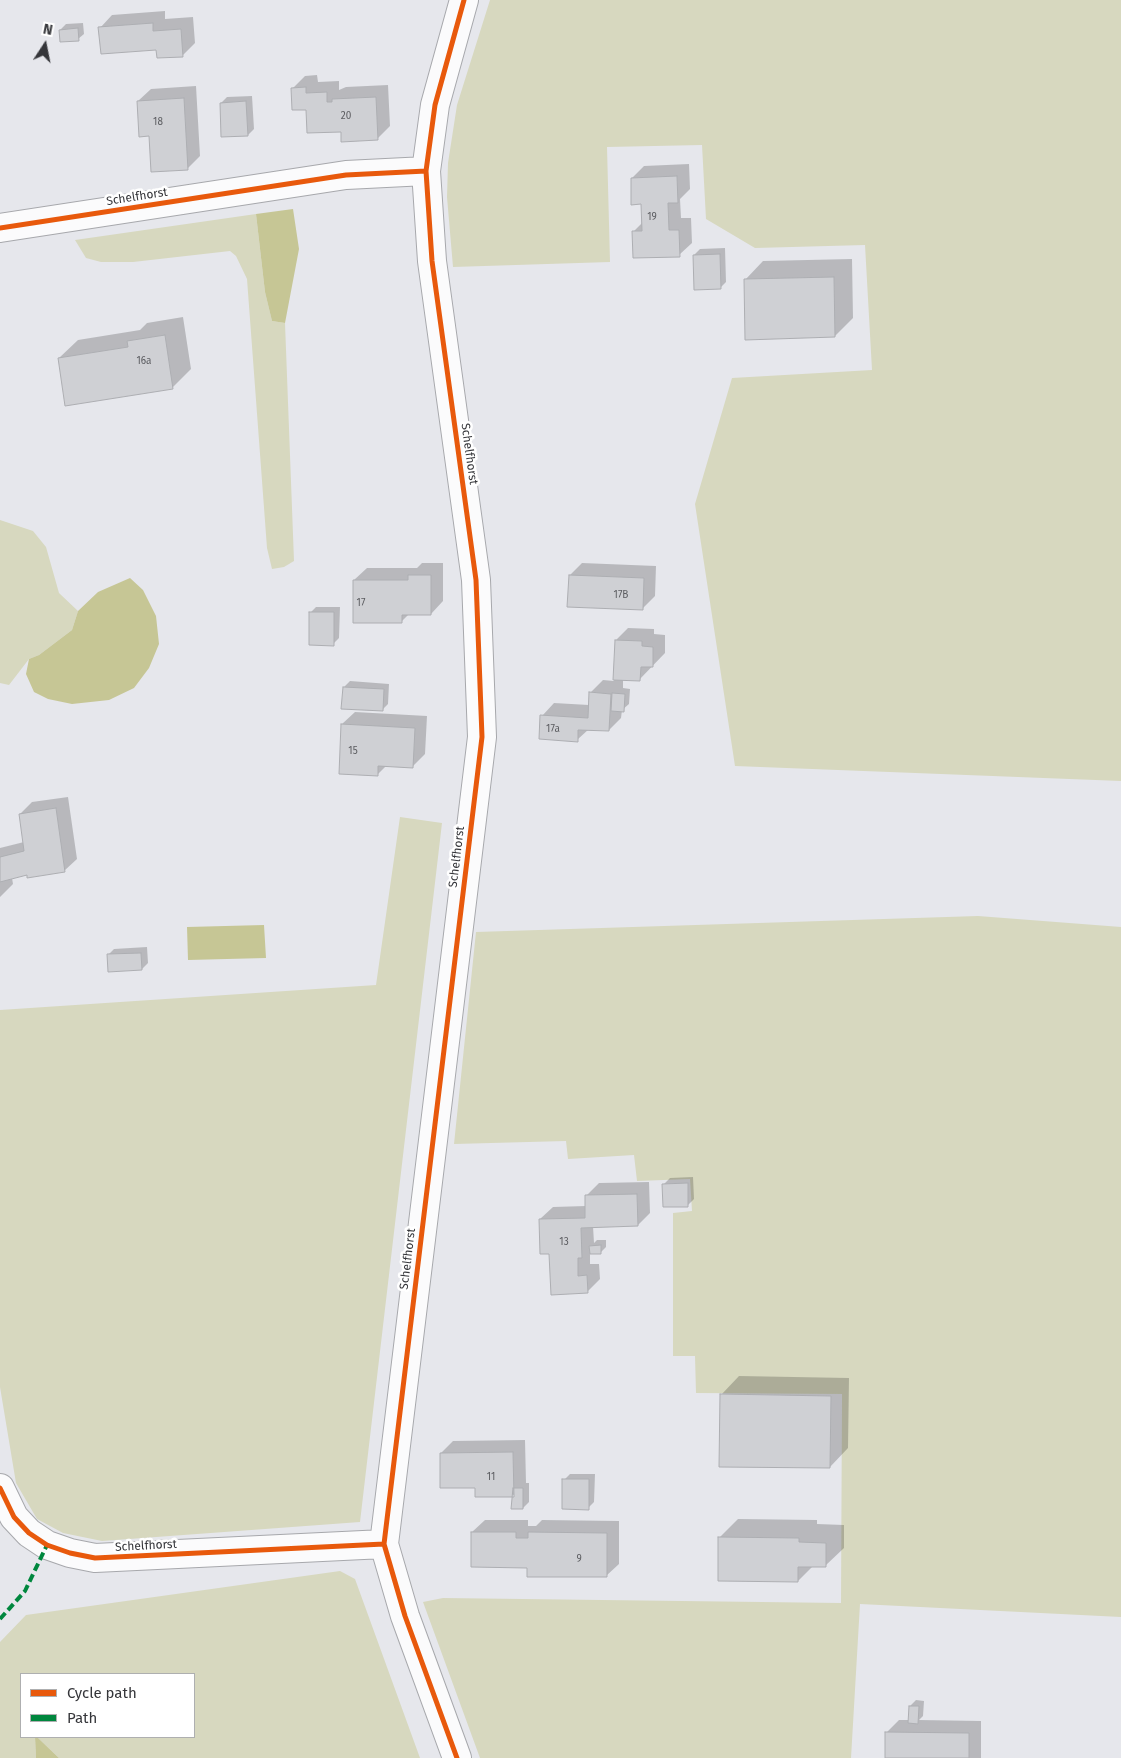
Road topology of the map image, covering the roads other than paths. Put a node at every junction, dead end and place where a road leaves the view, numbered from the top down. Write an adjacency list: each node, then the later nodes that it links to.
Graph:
1 (464, 0): 2 (street, Schelfhorst)
2 (426, 171): 3 (street, Schelfhorst); 5 (street, Schelfhorst)
3 (0, 228)
4 (0, 1488): 5 (street, Schelfhorst)
5 (384, 1544): 6 (street, Schelfhorst)
6 (457, 1758)

